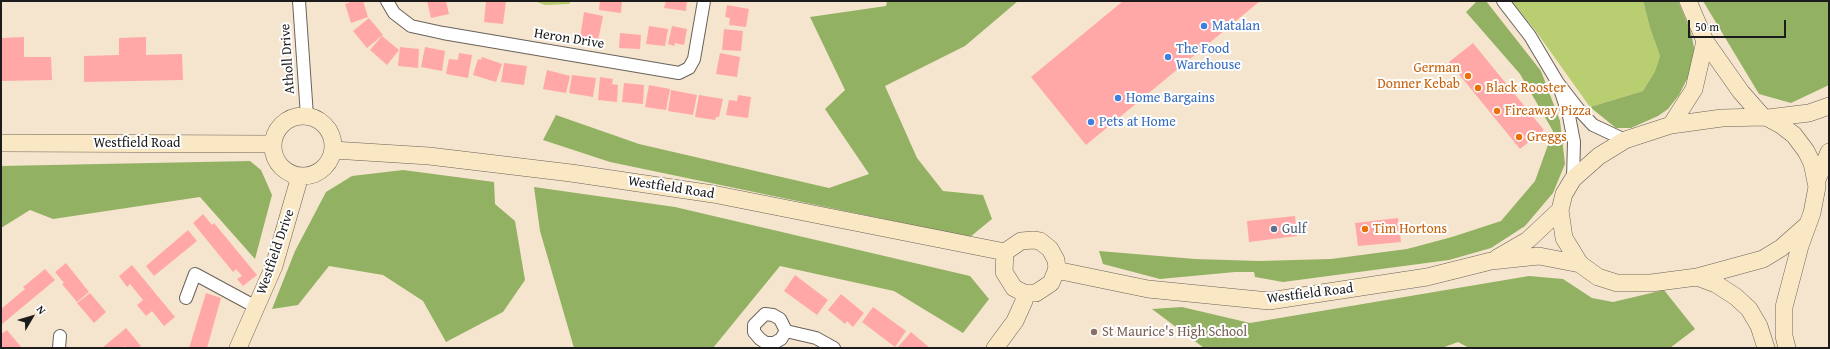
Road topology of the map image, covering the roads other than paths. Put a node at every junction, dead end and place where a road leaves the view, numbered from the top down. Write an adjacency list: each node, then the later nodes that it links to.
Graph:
1 (299, 1): 9 (street, Atholl Drive)
2 (388, 1): 3 (street, Heron Drive)
3 (704, 1)
4 (1502, 1): 7 (street)
5 (1688, 1): 6 (main road)
6 (1705, 41): 10 (main road); 11 (main road)
7 (1558, 83): 12 (street); 18 (street)
8 (1829, 106): 10 (main road)
9 (307, 116): 14 (main road); 15 (main road)
10 (1766, 117): 11 (main road); 16 (main road)
11 (1671, 125): 12 (main road)
12 (1616, 140): 18 (main road)
13 (1, 143): 14 (main road, Westfield Road)
14 (272, 144): 17 (main road)
15 (334, 150): 17 (main road); 21 (main road, Westfield Road)
16 (1820, 165): 20 (main road)
17 (300, 176): 28 (main road, Westfield Drive)
18 (1573, 179): 19 (main road)
19 (1560, 210): 22 (main road, Westfield Road); 23 (main road)
20 (1807, 225): 25 (main road); 36 (main road)
21 (1005, 252): 24 (main road); 26 (main road)
22 (1491, 261): 23 (main road, Westfield Road); 24 (main road, Westfield Road)
23 (1580, 264): 25 (main road)
24 (1056, 270): 26 (main road)
25 (1697, 276): 35 (main road)
26 (1024, 293): 34 (main road)
27 (186, 298): 28 (street)
28 (256, 307): 32 (main road, Westfield Drive)
29 (786, 331): 33 (street)
30 (60, 336): 31 (street)
31 (59, 348)
32 (238, 348)
33 (834, 348)
34 (995, 348)
35 (1766, 348)
36 (1787, 348)

